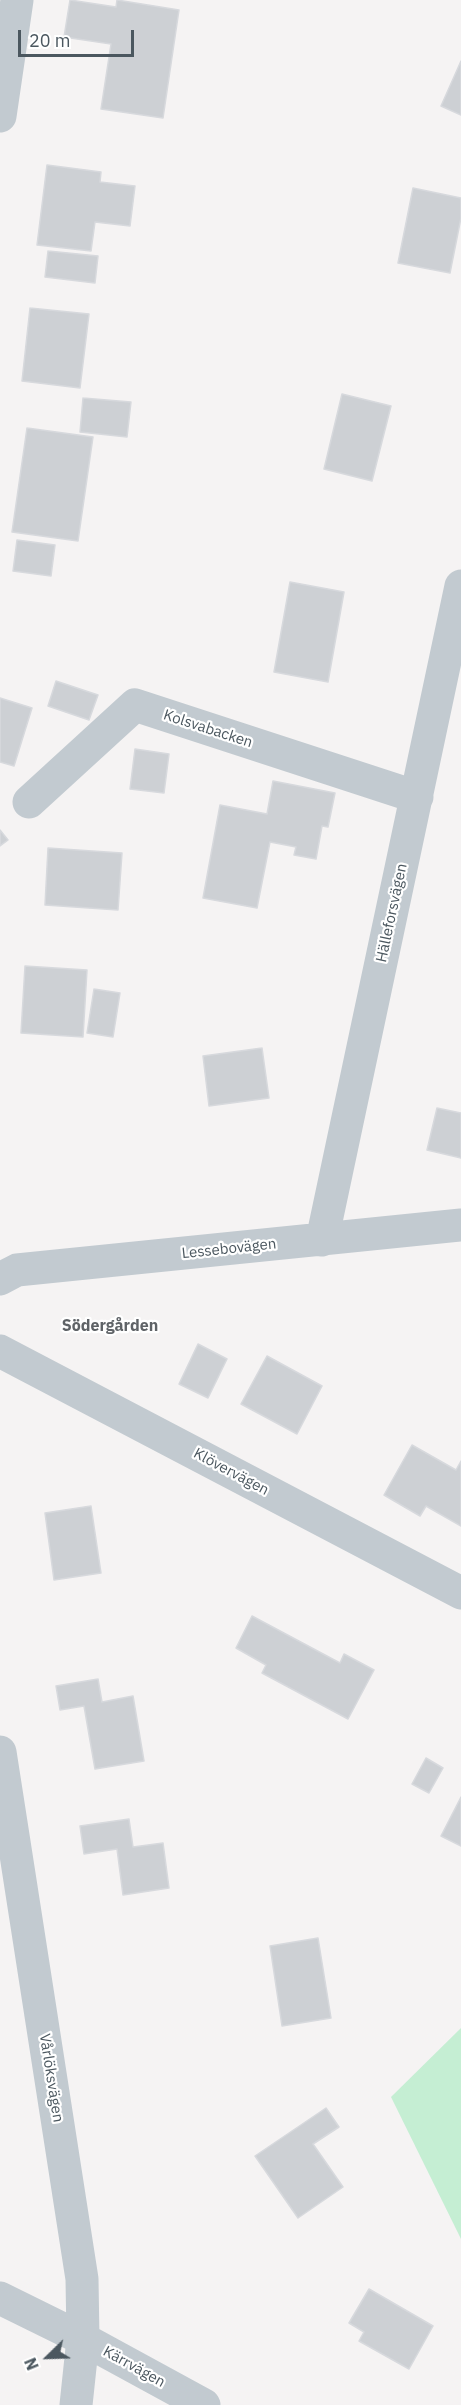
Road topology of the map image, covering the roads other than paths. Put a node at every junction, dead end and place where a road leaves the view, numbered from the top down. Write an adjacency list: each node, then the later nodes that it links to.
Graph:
1 (17, 0): 2 (street)
2 (0, 116)
3 (461, 586): 4 (street, Hälleforsvägen)
4 (417, 797): 5 (street, Kolsvabacken); 7 (street, Hälleforsvägen)
5 (29, 802)
6 (461, 1225): 7 (street, Lessebovägen)
7 (322, 1240): 8 (street, Lessebovägen)
8 (0, 1279)
9 (0, 1351): 10 (street, Klövervägen)
10 (461, 1593)
11 (0, 1752): 13 (street, Vårlöksvägen)
12 (0, 2298): 13 (street, Kärrvägen)
13 (83, 2339): 14 (street, Vårlöksvägen); 15 (street, Kärrvägen)
14 (76, 2405)
15 (204, 2405)

